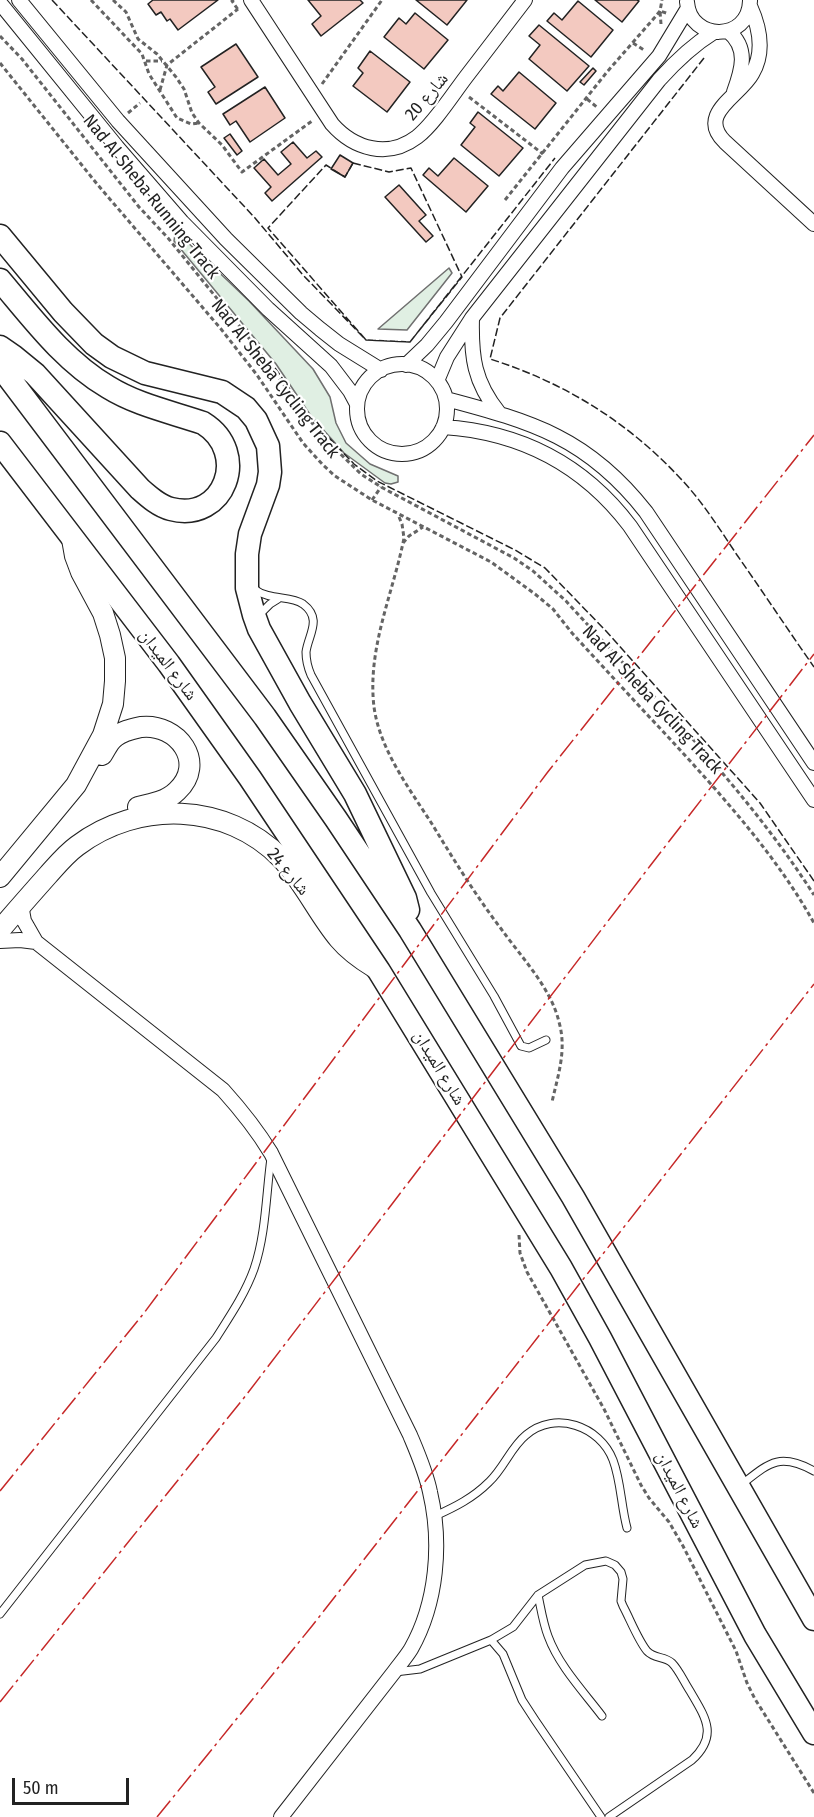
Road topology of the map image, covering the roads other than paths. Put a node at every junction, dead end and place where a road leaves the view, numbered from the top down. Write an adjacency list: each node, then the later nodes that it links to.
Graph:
1 (19, 0): 18 (street)
2 (251, 0): 3 (street, شارع 20)
3 (525, 0)
4 (0, 3): 21 (street)
5 (687, 3): 7 (street); 9 (street)
6 (750, 3): 7 (street); 8 (street)
7 (721, 32): 8 (street); 10 (street)
8 (734, 92): 11 (street)
9 (562, 168): 10 (street); 16 (street)
10 (580, 182): 14 (street)
11 (814, 224)
12 (0, 237): 26 (main road)
13 (0, 280): 15 (main road)
14 (472, 318): 19 (street); 22 (street)
15 (0, 347)
16 (406, 365): 18 (street); 19 (street)
17 (0, 366): 36 (main road)
18 (381, 370): 21 (street)
19 (437, 381): 20 (street)
20 (446, 399): 22 (street); 23 (street)
21 (357, 404): 23 (street)
22 (498, 413): 29 (street)
23 (443, 427): 31 (street)
24 (0, 443): 25 (main road, شارع الميدان)
25 (72, 539): 30 (street); 39 (main road, شارع الميدان)
26 (247, 584): 27 (lane); 28 (main road)
27 (278, 598): 28 (lane); 40 (lane)
28 (255, 620): 36 (main road)
29 (814, 763)
30 (76, 785): 32 (street); 33 (street)
31 (814, 800)
32 (116, 824): 34 (street, شارع 24); 39 (street, شارع 24)
33 (0, 877)
34 (21, 905): 35 (street, شارع 24); 38 (street)
35 (0, 930)
36 (410, 930): 43 (main road)
37 (0, 941): 38 (street)
38 (36, 942): 41 (street)
39 (379, 971): 52 (main road, شارع الميدان)
40 (546, 1040)
41 (271, 1153): 44 (street); 47 (lane)
42 (814, 1471): 43 (lane)
43 (739, 1487): 48 (main road)
44 (435, 1516): 45 (lane); 50 (street)
45 (627, 1528)
46 (538, 1595): 49 (lane); 51 (lane); 55 (lane)
47 (0, 1614)
48 (814, 1619)
49 (491, 1640): 50 (lane); 54 (lane)
50 (394, 1672): 53 (street)
51 (602, 1716)
52 (814, 1733)
53 (281, 1817)
54 (601, 1817)
55 (609, 1817)

